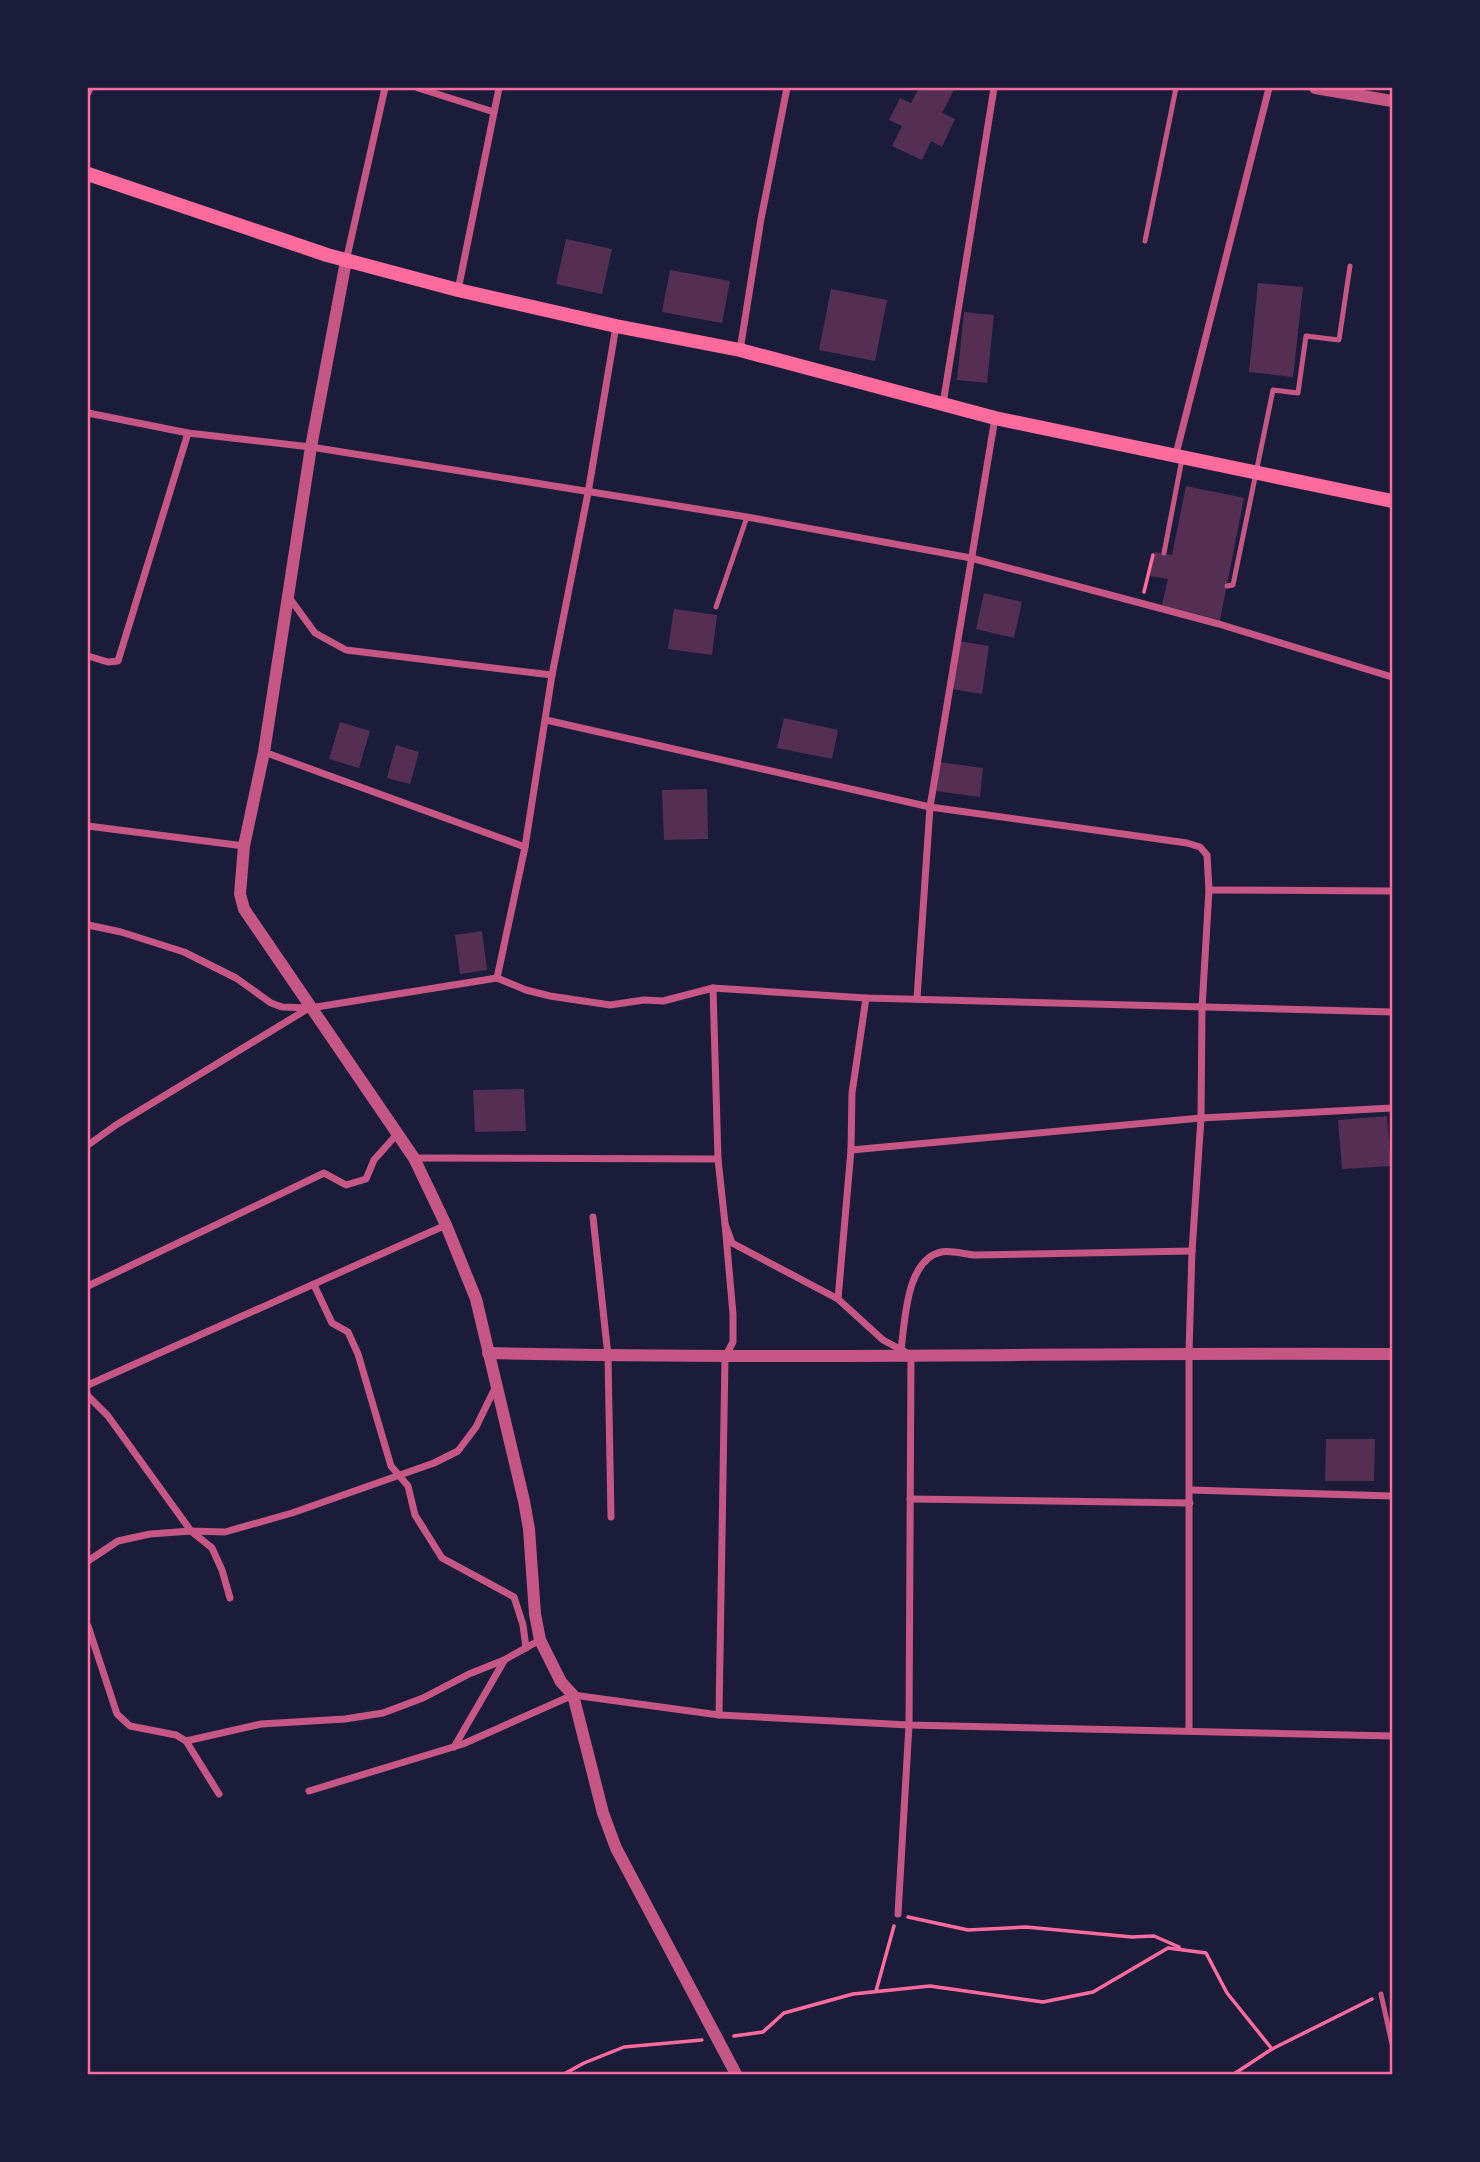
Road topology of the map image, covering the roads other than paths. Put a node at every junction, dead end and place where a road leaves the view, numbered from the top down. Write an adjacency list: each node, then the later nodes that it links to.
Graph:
1 (89, 88): 10 (street)
2 (385, 88): 15 (street)
3 (418, 88): 12 (street)
4 (499, 88): 12 (street)
5 (787, 88): 19 (street)
6 (994, 88): 20 (street)
7 (1175, 88): 14 (lane)
8 (1269, 88): 25 (street)
9 (1315, 88): 11 (street)
10 (88, 93)
11 (1392, 102)
12 (494, 112): 17 (street)
13 (88, 174): 15 (main road)
14 (1145, 241)
15 (346, 261): 17 (main road); 24 (street)
16 (1350, 267): 26 (lane)
17 (458, 290): 18 (main road)
18 (616, 326): 19 (main road); 27 (street)
19 (740, 350): 20 (main road)
20 (943, 405): 22 (main road)
21 (88, 413): 23 (street)
22 (995, 418): 25 (main road); 31 (street)
23 (188, 433): 24 (street); 35 (street)
24 (311, 447): 27 (street); 33 (street)
25 (1179, 455): 26 (main road); 30 (lane)
26 (1256, 472): 28 (main road); 32 (lane)
27 (588, 493): 29 (street); 36 (street)
28 (1392, 501)
29 (747, 517): 31 (street); 34 (lane)
30 (1164, 553)
31 (971, 558): 37 (street); 40 (street)
32 (1227, 586)
33 (288, 596): 36 (street); 39 (street)
34 (716, 607)
35 (88, 656)
36 (552, 675): 38 (street)
37 (1392, 677)
38 (546, 720): 40 (street); 43 (street)
39 (264, 752): 42 (street); 43 (street)
40 (930, 807): 44 (street); 50 (street)
41 (88, 826): 42 (street)
42 (244, 846): 51 (street)
43 (525, 847): 47 (street)
44 (1209, 890): 45 (street); 52 (street)
45 (1392, 891)
46 (88, 925): 51 (street)
47 (497, 978): 48 (street); 51 (street)
48 (713, 988): 49 (street); 60 (street)
49 (866, 998): 50 (street); 58 (street)
50 (917, 998): 52 (street)
51 (310, 1008): 56 (street); 57 (street)
52 (1202, 1008): 53 (street); 55 (street)
53 (1392, 1012)
54 (1392, 1108): 55 (street)
55 (1201, 1118): 58 (street); 64 (street)
56 (398, 1132): 59 (street); 66 (street)
57 (88, 1145)
58 (851, 1150): 67 (street)
59 (414, 1158): 60 (street); 63 (street)
60 (718, 1159): 62 (street)
61 (593, 1217): 72 (street)
62 (726, 1224): 67 (street); 73 (street)
63 (446, 1225): 65 (street); 70 (street)
64 (1192, 1251): 68 (street); 69 (street)
65 (314, 1285): 74 (street); 77 (street)
66 (88, 1286)
67 (838, 1299): 68 (street)
68 (906, 1352): 69 (street); 73 (street); 80 (street)
69 (1189, 1352): 71 (street); 78 (street)
70 (488, 1353): 72 (street); 75 (street)
71 (1392, 1353)
72 (608, 1356): 73 (street); 82 (street)
73 (726, 1357): 91 (street)
74 (88, 1385)
75 (496, 1385): 77 (street); 87 (street)
76 (88, 1396): 83 (street)
77 (399, 1475): 83 (street); 88 (street)
78 (1190, 1490): 79 (street); 81 (street)
79 (1392, 1496)
80 (910, 1499): 81 (street); 92 (street)
81 (1190, 1503): 93 (street)
82 (611, 1517)
83 (191, 1531): 84 (street); 85 (street)
84 (88, 1561)
85 (230, 1598)
86 (88, 1626): 95 (street)
87 (540, 1640): 88 (street); 90 (street)
88 (526, 1648): 89 (street)
89 (504, 1660): 95 (street); 96 (street)
90 (573, 1695): 91 (street); 96 (street); 102 (street)
91 (719, 1715): 92 (street)
92 (909, 1725): 93 (street); 99 (street)
93 (1189, 1730): 94 (street)
94 (1392, 1736)
95 (186, 1741): 98 (street)
96 (454, 1747): 97 (street)
97 (309, 1791)
98 (219, 1794)
99 (898, 1914)
100 (1381, 1994): 101 (lane)
101 (1392, 2044)
102 (736, 2074)

